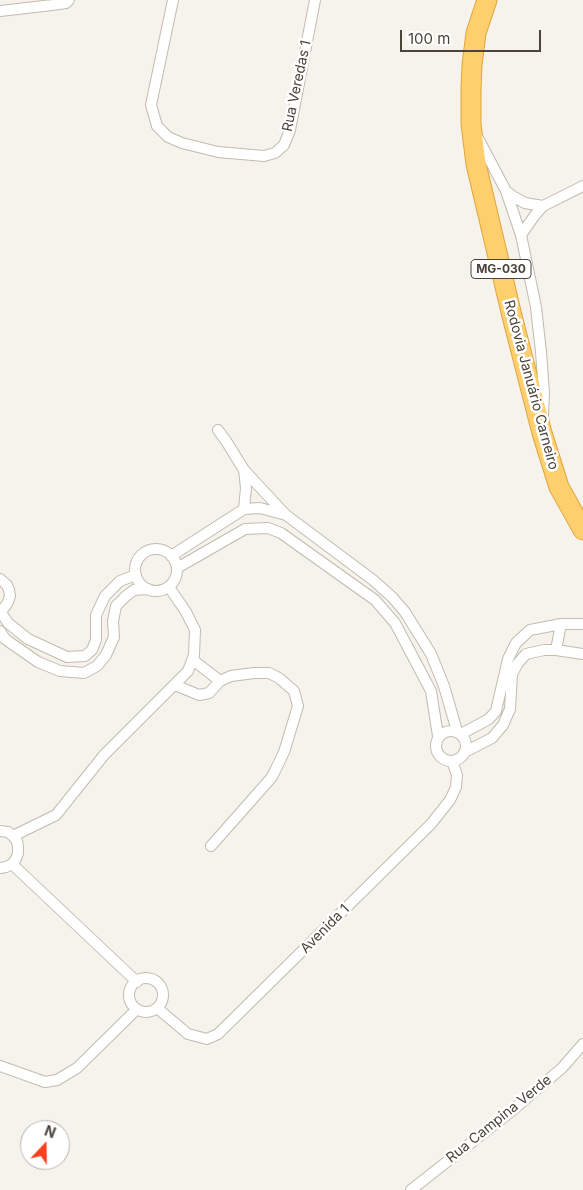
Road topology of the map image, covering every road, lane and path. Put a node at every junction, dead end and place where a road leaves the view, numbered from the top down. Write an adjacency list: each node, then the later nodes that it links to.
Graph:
1 (69, 0): 5 (street)
2 (173, 0): 3 (street, Rua Veredas 1)
3 (315, 0)
4 (487, 0): 6 (highway, Rodovia Januário Carneiro / MG-030)
5 (0, 11)
6 (471, 124): 8 (street); 12 (highway, Rodovia Januário Carneiro / MG-030)
7 (583, 186): 9 (street)
8 (506, 191): 9 (street); 10 (street)
9 (543, 206): 10 (street)
10 (521, 235): 12 (street)
11 (218, 430): 13 (street)
12 (542, 434): 16 (highway, Rodovia Januário Carneiro / MG-030)
13 (244, 470): 14 (street); 15 (street)
14 (244, 510): 15 (street); 17 (street)
15 (286, 515): 32 (street)
16 (583, 530)
17 (171, 556): 18 (street); 19 (street)
18 (177, 568): 21 (street); 33 (street)
19 (136, 575): 22 (street); 23 (street)
20 (0, 579): 23 (street)
21 (168, 587): 22 (street); 29 (street)
22 (148, 590): 26 (street)
23 (0, 611)
24 (561, 624): 25 (street); 27 (street); 32 (street)
25 (583, 624)
26 (0, 631)
27 (556, 650): 28 (street); 34 (street)
28 (583, 654)
29 (193, 660): 30 (street); 31 (street)
30 (220, 682): 31 (street); 38 (street)
31 (175, 685): 37 (street)
32 (459, 732): 33 (street); 34 (street)
33 (438, 736): 35 (street)
34 (465, 752): 35 (street)
35 (452, 761): 42 (street, Avenida 1)
36 (0, 831): 37 (street)
37 (13, 836): 39 (street)
38 (212, 846)
39 (12, 864): 40 (street); 41 (street)
40 (0, 868)
41 (137, 982): 42 (street); 43 (street)
42 (157, 1008): 43 (street)
43 (137, 1009): 45 (street)
44 (583, 1044): 46 (street, Rua Campina Verde)
45 (0, 1066)
46 (411, 1190)

